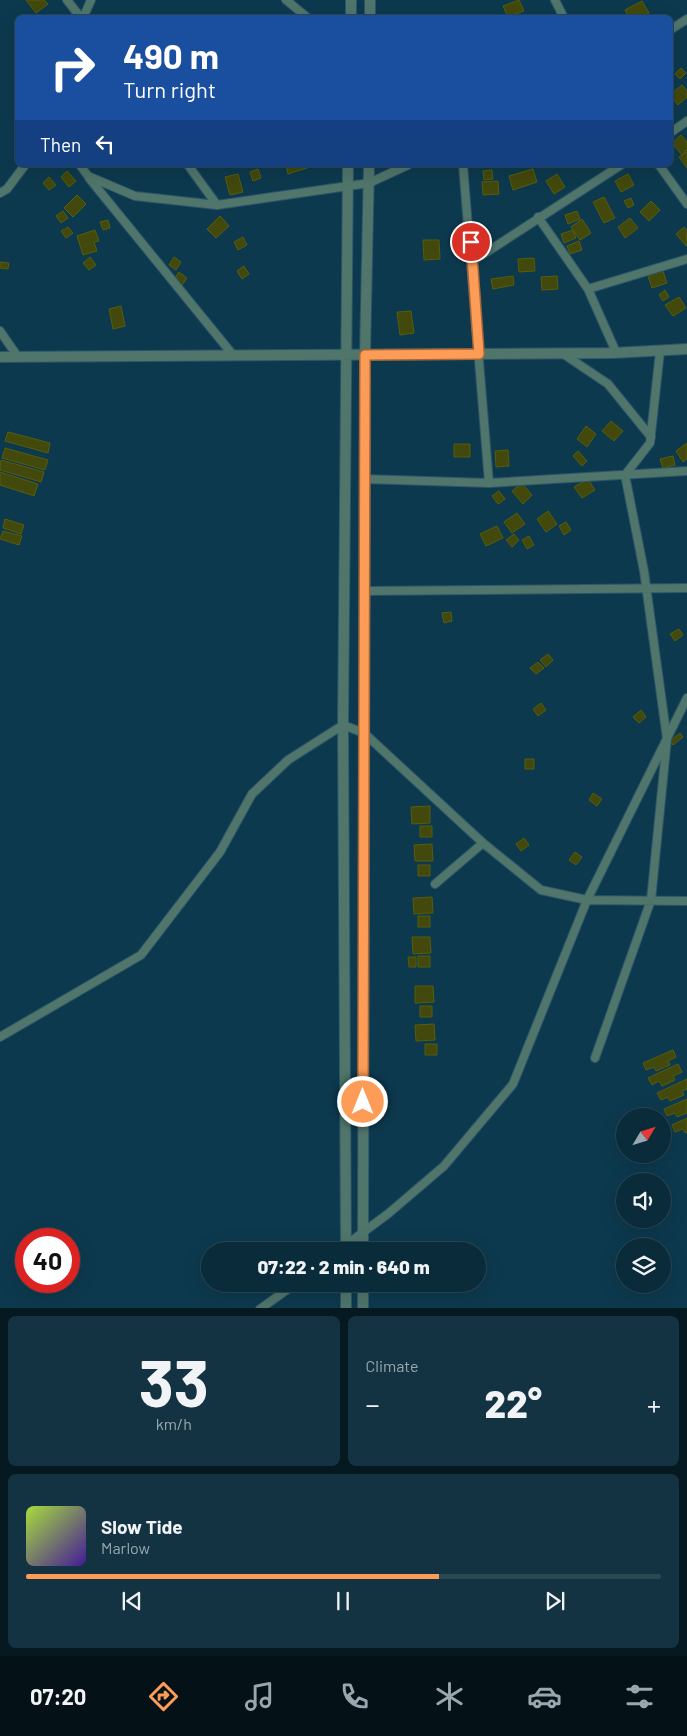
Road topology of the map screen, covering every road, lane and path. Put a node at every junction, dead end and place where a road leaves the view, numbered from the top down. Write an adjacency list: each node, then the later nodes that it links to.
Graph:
1 (67, 0): 7 (street)
2 (91, 0): 8 (street)
3 (286, 0): 9 (street)
4 (351, 0): 10 (street)
5 (370, 0): 11 (street)
6 (555, 0): 12 (street)
7 (80, 15)
8 (84, 15)
9 (304, 15)
10 (351, 15)
11 (370, 15)
12 (562, 15)
13 (687, 19): 14 (street)
14 (673, 28)
15 (687, 122): 16 (street)
16 (673, 131)
17 (24, 167): 29 (street)
18 (81, 167): 26 (street)
19 (189, 167): 31 (street)
20 (348, 167): 28 (street)
21 (369, 167): 27 (street)
22 (404, 167): 27 (street)
23 (463, 167): 34 (street)
24 (619, 167): 32 (street)
25 (660, 167): 30 (street)
26 (88, 176): 31 (street); 42 (street)
27 (369, 183): 28 (street); 44 (street)
28 (347, 185): 31 (street); 43 (street)
29 (0, 193)
30 (687, 204)
31 (217, 205)
32 (538, 217): 34 (street); 35 (street)
33 (687, 259): 35 (street)
34 (472, 261): 41 (street)
35 (588, 289): 39 (street)
36 (0, 331): 46 (street)
37 (687, 349): 38 (street)
38 (660, 351): 39 (street); 47 (street)
39 (616, 352): 40 (street)
40 (562, 353): 41 (street); 47 (street)
41 (479, 354): 44 (street); 51 (street)
42 (233, 355): 43 (street); 46 (street)
43 (347, 355): 44 (street); 56 (street)
44 (365, 355): 50 (street)
45 (0, 357): 46 (street)
46 (18, 357)
47 (651, 437): 49 (street)
48 (687, 471): 49 (street)
49 (625, 474): 51 (street); 53 (street)
50 (364, 479): 51 (street); 54 (street)
51 (489, 483)
52 (687, 588): 53 (street)
53 (647, 590): 54 (street); 58 (street)
54 (364, 591): 57 (street)
55 (687, 698): 58 (street)
56 (343, 725): 57 (street); 64 (street); 66 (street)
57 (364, 733): 59 (street); 65 (street)
58 (667, 738): 61 (street); 62 (street)
59 (483, 842): 60 (street); 61 (street)
60 (435, 884)
61 (587, 900): 62 (street); 68 (street)
62 (651, 900): 63 (street); 67 (street)
63 (687, 901)
64 (344, 991): 65 (street); 69 (street)
65 (363, 991): 68 (street)
66 (0, 1037)
67 (596, 1058)
68 (363, 1232): 70 (street); 71 (street)
69 (343, 1242)
70 (351, 1242)
71 (363, 1242)
72 (283, 1292): 75 (street)
73 (346, 1292): 76 (street)
74 (363, 1292): 77 (street)
75 (260, 1308)
76 (346, 1308)
77 (363, 1308)

